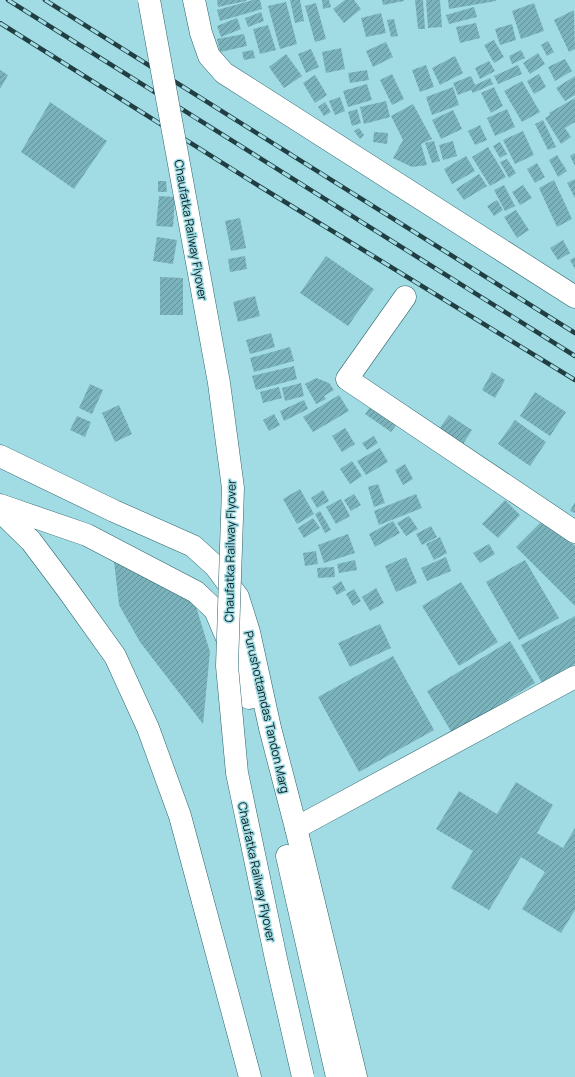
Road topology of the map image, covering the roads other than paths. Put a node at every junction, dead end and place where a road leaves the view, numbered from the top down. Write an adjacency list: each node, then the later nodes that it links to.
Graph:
1 (149, 0): 12 (main road, Chaufatka Railway Flyover, bridge)
2 (194, 0): 4 (main road)
3 (406, 297): 8 (main road)
4 (575, 297)
5 (0, 456): 10 (main road, Purushottamdas Tandon Marg)
6 (0, 505): 13 (main road)
7 (0, 511): 11 (main road)
8 (575, 532)
9 (575, 677): 10 (main road)
10 (296, 828): 14 (main road, Purushottamdas Tandon Marg)
11 (250, 1077)
12 (303, 1077)
13 (337, 1077)
14 (356, 1077)

